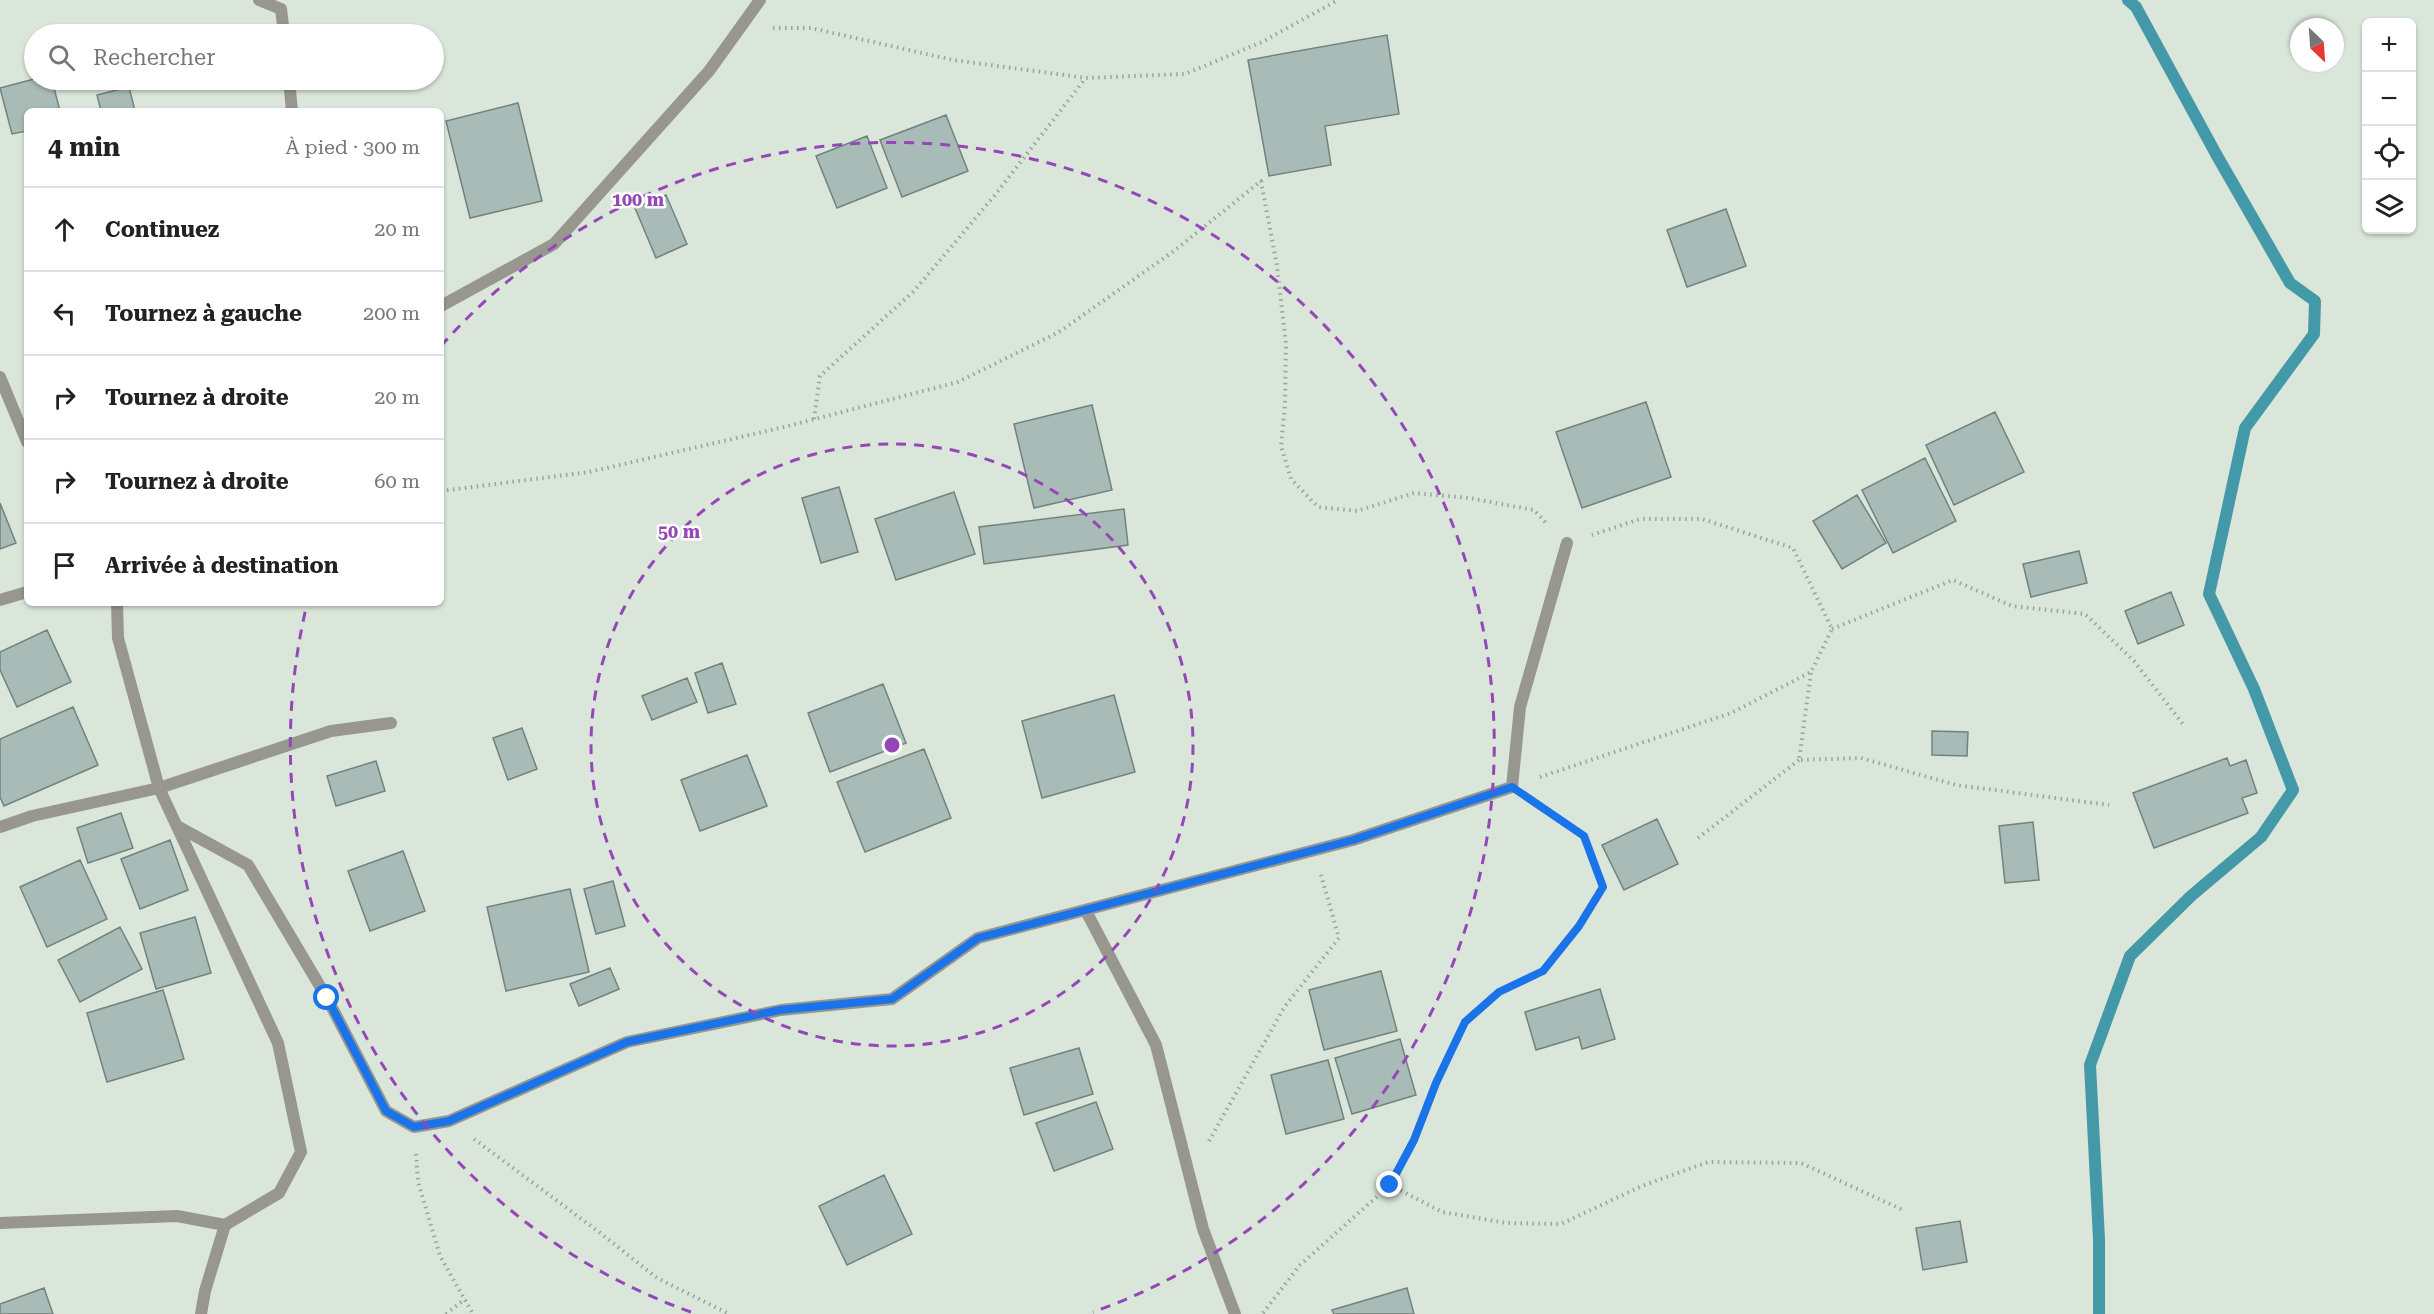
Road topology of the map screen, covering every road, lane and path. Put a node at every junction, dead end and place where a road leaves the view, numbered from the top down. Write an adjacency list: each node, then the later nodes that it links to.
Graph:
1 (260, 0): 4 (street)
2 (760, 0): 5 (street)
3 (1338, 0): 6 (path)
4 (283, 24)
5 (741, 28): 6 (path); 9 (street)
6 (1086, 78): 11 (path)
7 (290, 90): 8 (street)
8 (292, 108)
9 (444, 304)
10 (0, 377): 12 (street)
11 (814, 419): 13 (path); 14 (path)
12 (24, 435)
13 (444, 491)
14 (1567, 543): 18 (path); 23 (street)
15 (24, 593): 16 (street)
16 (0, 600)
17 (117, 606): 24 (street)
18 (1832, 629): 19 (path); 21 (path)
19 (1811, 672): 22 (path); 23 (path)
20 (391, 723): 24 (street)
21 (2185, 727)
22 (1799, 760): 25 (path); 28 (path)
23 (1512, 787): 29 (street); 34 (path)
24 (159, 788): 26 (street); 27 (street)
25 (2109, 805)
26 (177, 826): 32 (street); 37 (street)
27 (0, 827)
28 (1698, 838)
29 (1314, 850): 30 (street); 33 (path)
30 (1086, 911): 31 (street); 33 (street)
31 (449, 1121): 32 (street); 42 (path)
32 (414, 1127): 38 (path)
33 (1188, 1175): 43 (street)
34 (1390, 1185): 35 (path); 44 (path)
35 (1905, 1211)
36 (0, 1223): 37 (street)
37 (225, 1225): 39 (street)
38 (465, 1299): 40 (path); 41 (path)
39 (201, 1314)
40 (446, 1314)
41 (473, 1314)
42 (729, 1314)
43 (1235, 1314)
44 (1263, 1314)

